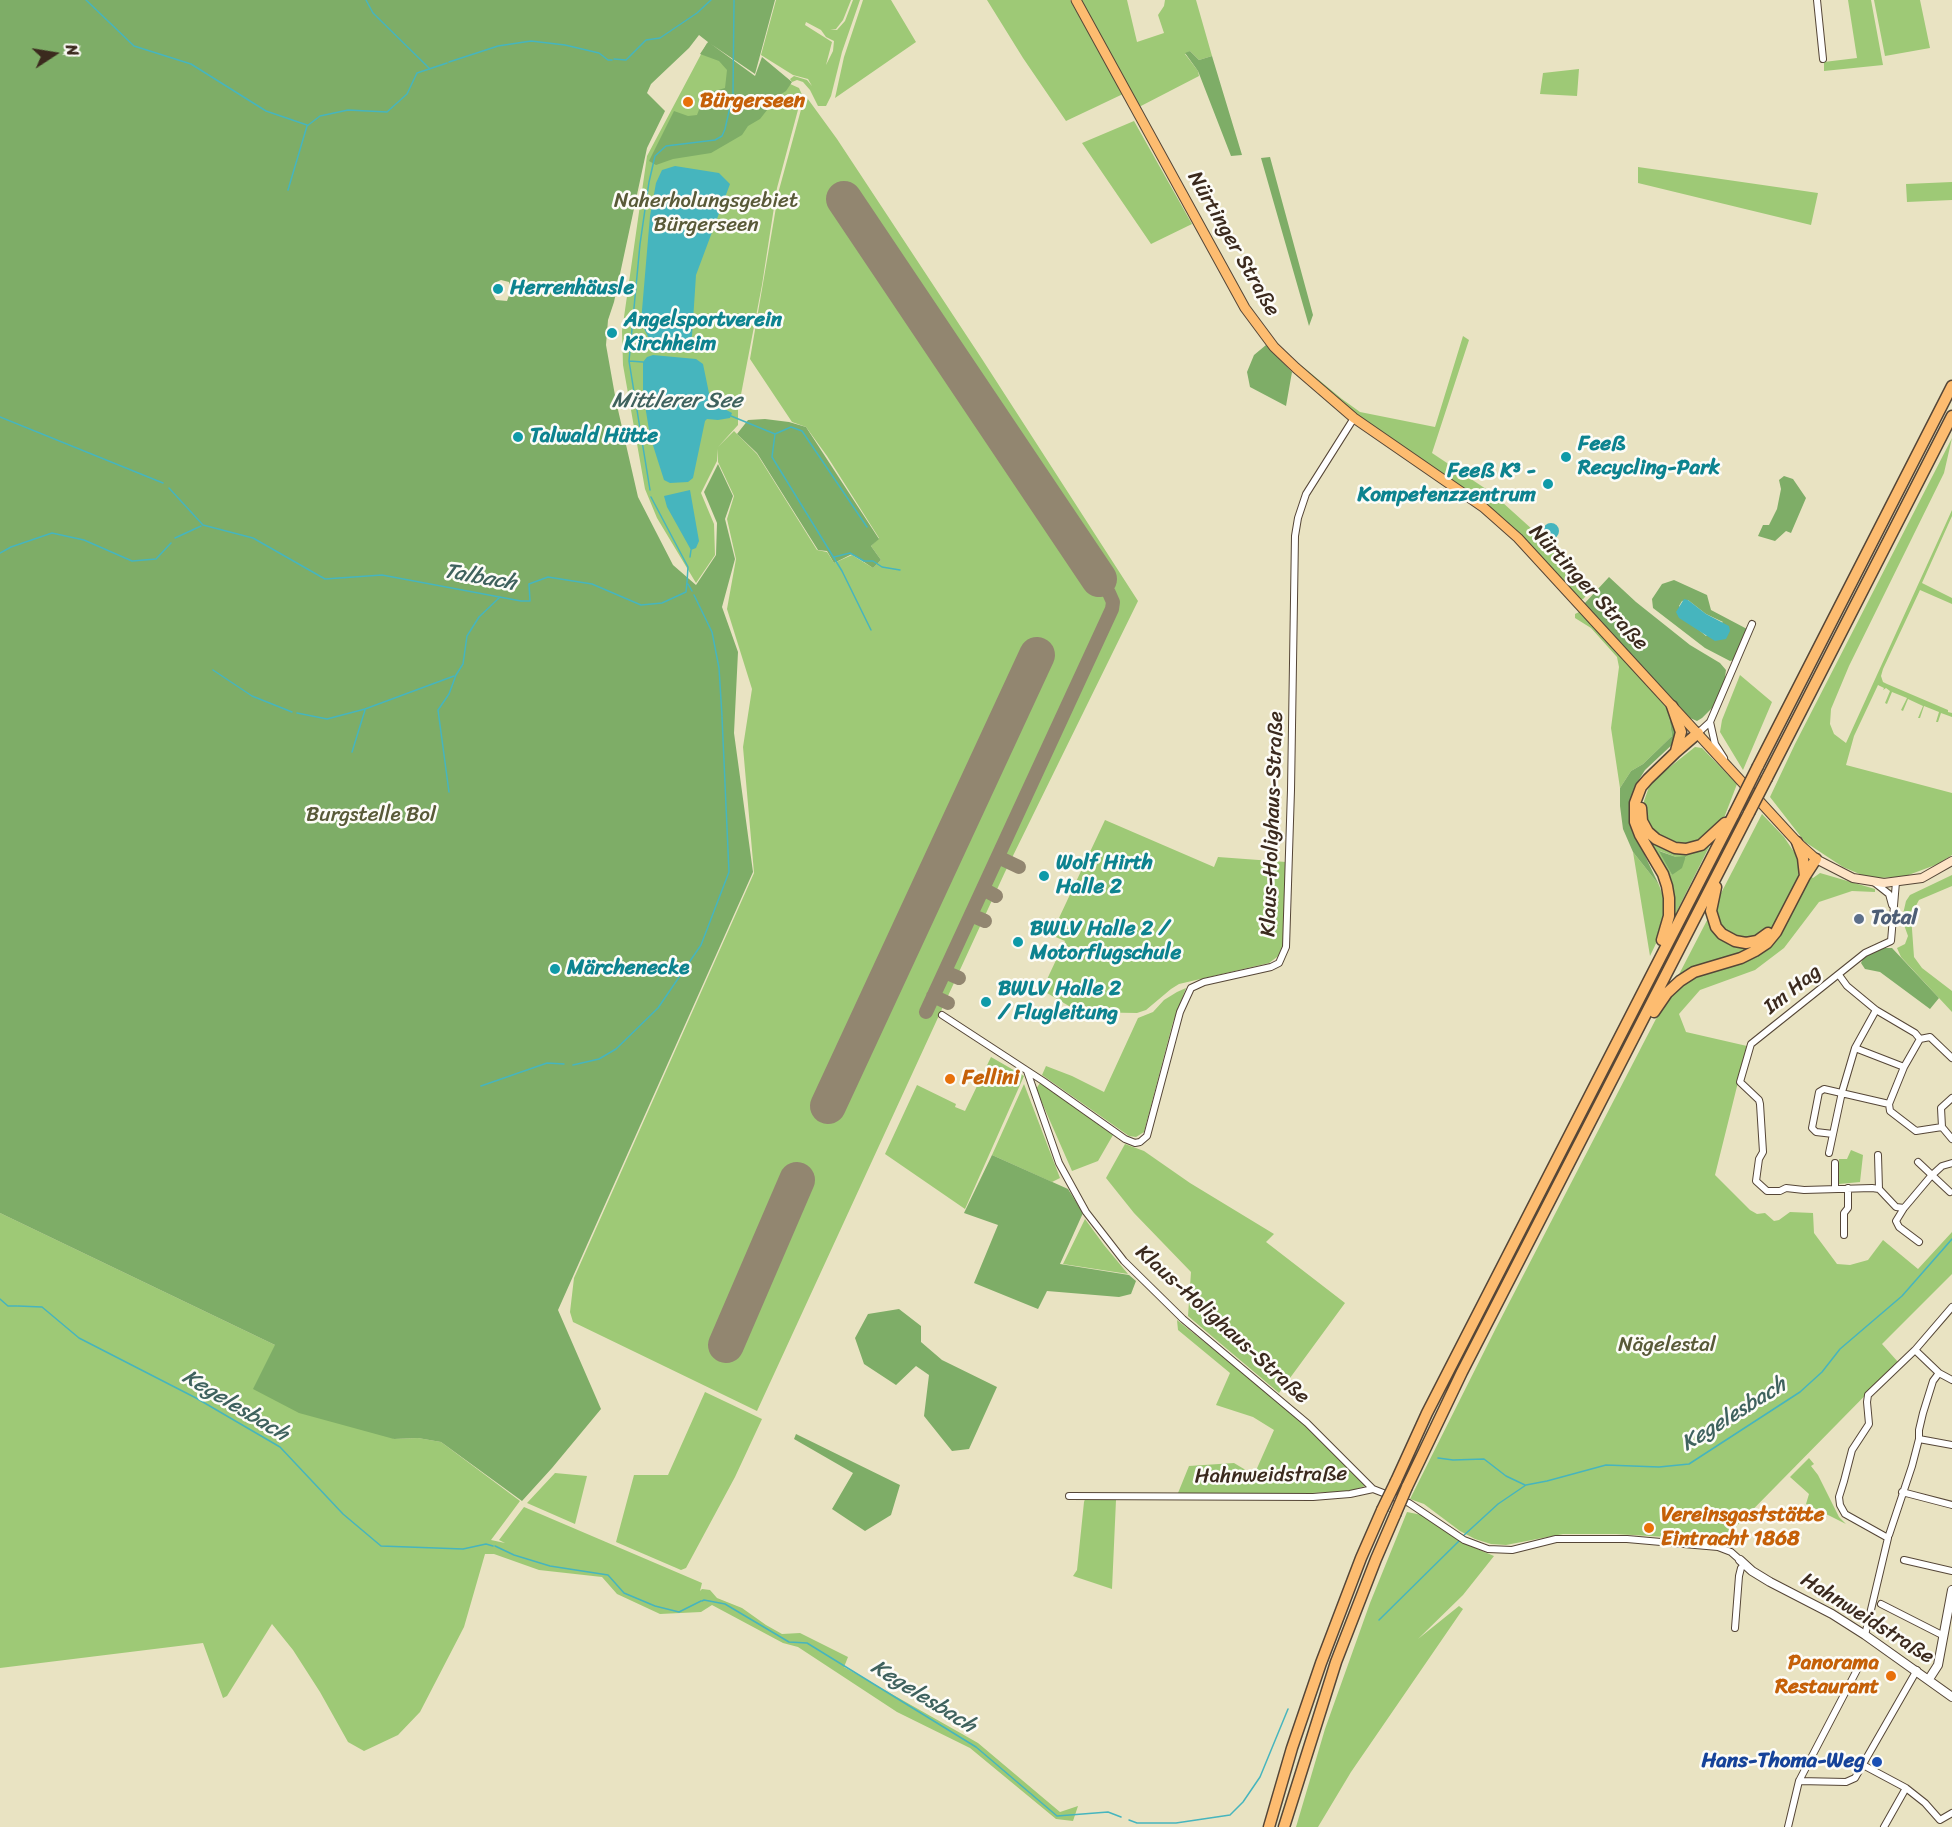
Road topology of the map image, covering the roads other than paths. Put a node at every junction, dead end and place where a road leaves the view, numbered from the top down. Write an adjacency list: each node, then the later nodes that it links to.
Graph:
1 (1076, 0): 6 (main road, Nürtinger Straße)
2 (1817, 0): 3 (street)
3 (1823, 59)
4 (1952, 386): 14 (highway, bridge)
5 (1952, 416): 18 (highway, bridge)
6 (1354, 418): 8 (main road, Nürtinger Straße); 33 (street, Klaus-Holighaus-Straße)
7 (1752, 624): 9 (street)
8 (1672, 706): 10 (main road, Nürtinger Straße); 11 (highway)
9 (1710, 722): 10 (street); 12 (street)
10 (1698, 733): 11 (highway); 12 (main road, Nürtinger Straße)
11 (1676, 752): 13 (highway)
12 (1726, 762): 15 (main road, Nürtinger Straße)
13 (1648, 779): 14 (highway); 24 (highway)
14 (1734, 814): 24 (highway)
15 (1797, 842): 16 (main road, Nürtinger Straße); 19 (highway)
16 (1816, 859): 19 (highway); 20 (main road, Nürtinger Straße)
17 (1952, 861): 21 (main road, Nürtinger Straße)
18 (1720, 870): 23 (highway); 28 (highway)
19 (1804, 876): 23 (highway)
20 (1873, 882): 21 (main road, Nürtinger Straße); 22 (street)
21 (1896, 882): 22 (street)
22 (1893, 908): 25 (street, Im Hag)
23 (1780, 924): 28 (highway)
24 (1660, 958): 80 (highway, bridge)
25 (1839, 975): 26 (street); 46 (street, Im Hag)
26 (1876, 1010): 29 (street); 30 (street)
27 (942, 1015): 33 (street, Klaus-Holighaus-Straße)
28 (1646, 1015): 81 (highway, bridge)
29 (1920, 1040): 31 (street); 32 (street)
30 (1856, 1048): 32 (street); 34 (street)
31 (1952, 1058)
32 (1905, 1067): 36 (street)
33 (1027, 1071): 59 (street, Klaus-Holighaus-Straße)
34 (1842, 1092): 36 (street); 38 (street); 38 (street)
35 (1952, 1098): 37 (street)
36 (1889, 1104): 37 (street)
37 (1942, 1127): 39 (street)
38 (1833, 1134): 40 (street)
39 (1952, 1139)
40 (1829, 1153)
41 (1878, 1155): 48 (street)
42 (1918, 1162): 45 (street)
43 (1835, 1163): 46 (street)
44 (1952, 1163): 45 (street)
45 (1931, 1176): 49 (street); 50 (street)
46 (1835, 1188): 47 (street)
47 (1848, 1188): 48 (street); 51 (street)
48 (1879, 1189): 50 (street)
49 (1950, 1192)
50 (1904, 1208): 52 (street)
51 (1844, 1235)
52 (1918, 1242)
53 (1952, 1307): 54 (street)
54 (1915, 1350): 55 (street); 70 (street)
55 (1939, 1373): 56 (street); 57 (street)
56 (1952, 1380)
57 (1919, 1439): 58 (street); 60 (street)
58 (1952, 1445)
59 (1373, 1489): 61 (street, Hahnweidstraße); 65 (street, Hahnweidstraße)
60 (1902, 1492): 62 (street); 63 (street)
61 (1068, 1496)
62 (1952, 1505)
63 (1889, 1535)
64 (1904, 1560): 66 (street)
65 (1743, 1562): 69 (street); 70 (street, Hahnweidstraße)
66 (1952, 1571)
67 (1952, 1590): 71 (street)
68 (1881, 1604): 71 (street)
69 (1735, 1628)
70 (1865, 1635): 73 (street, Hahnweidstraße)
71 (1942, 1635): 74 (street)
72 (1858, 1668): 77 (street)
73 (1917, 1670): 74 (street, Hahnweidstraße); 76 (street)
74 (1929, 1679): 75 (street, Hahnweidstraße)
75 (1952, 1697)
76 (1863, 1765): 77 (street); 78 (street)
77 (1799, 1781): 82 (street)
78 (1906, 1788): 79 (street); 83 (street)
79 (1952, 1813)
80 (1269, 1827)
81 (1284, 1827)
82 (1788, 1827)
83 (1884, 1827)

